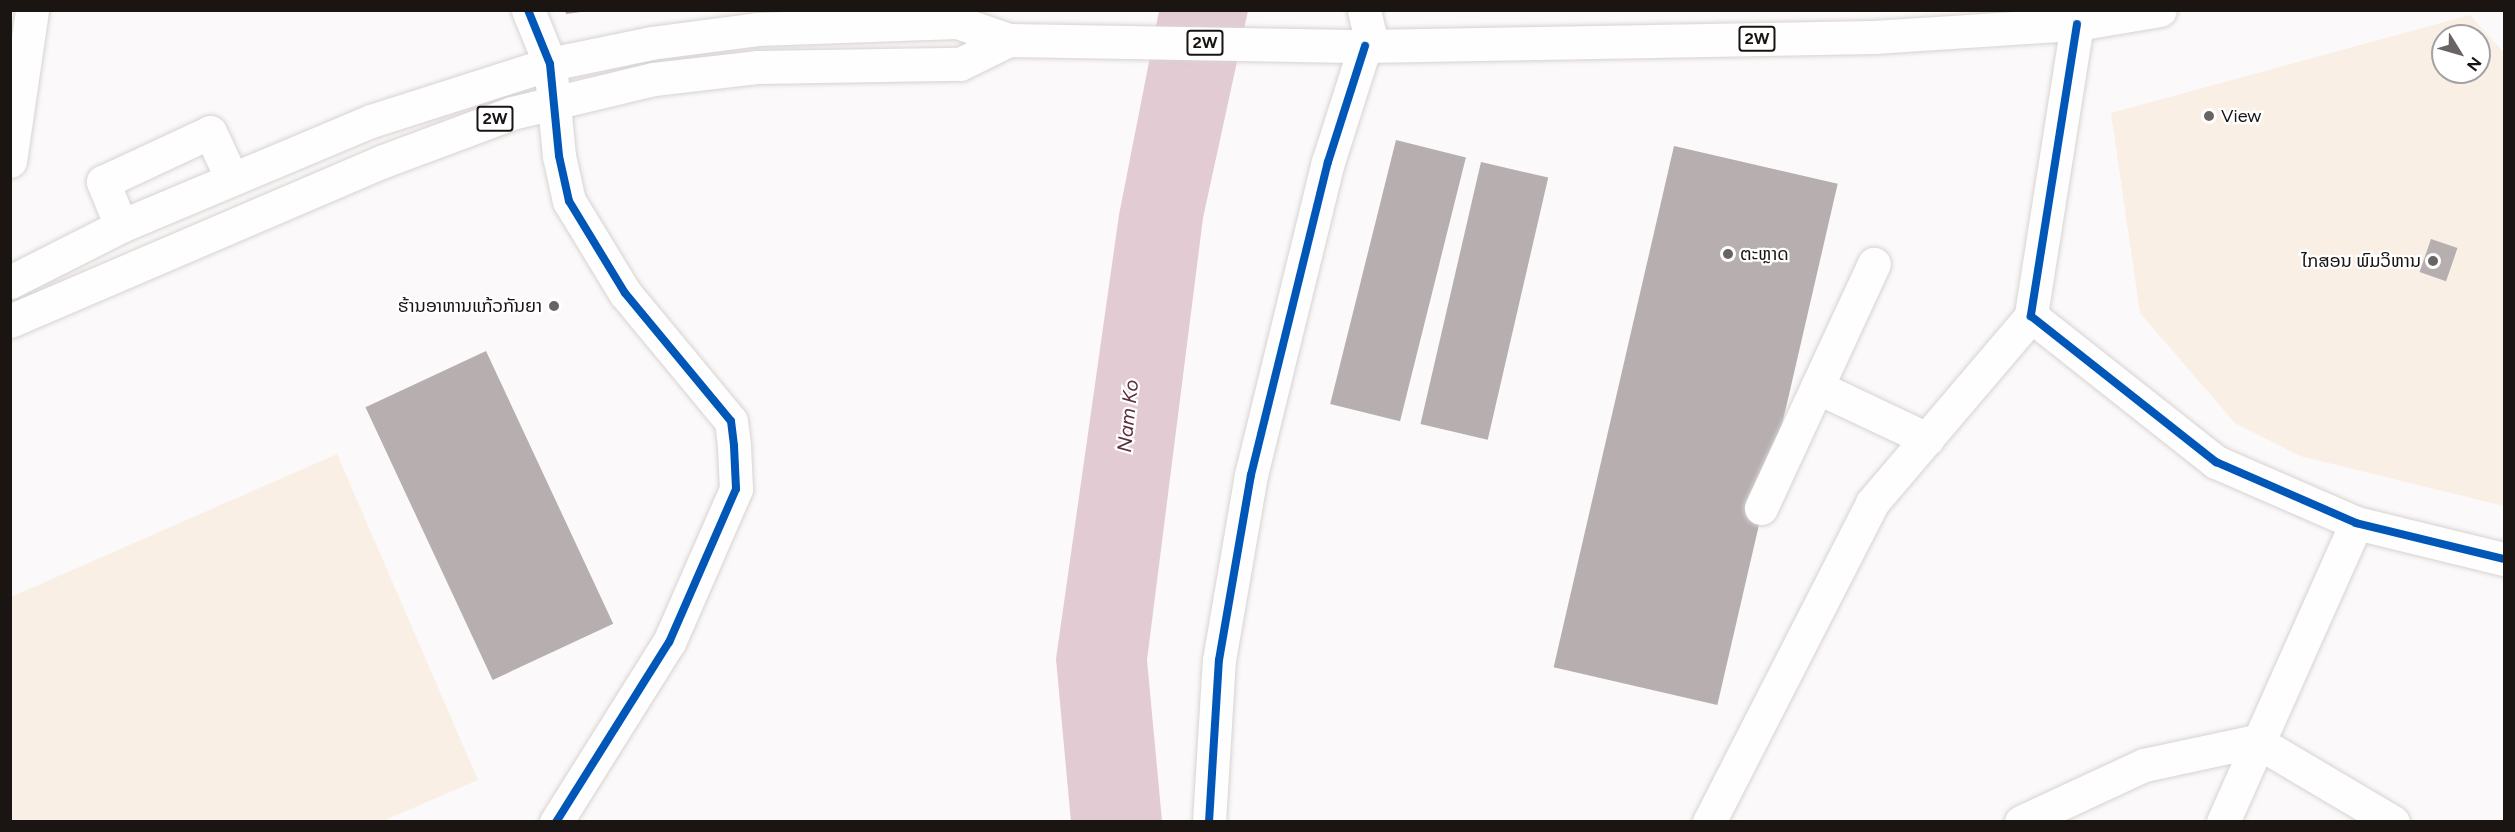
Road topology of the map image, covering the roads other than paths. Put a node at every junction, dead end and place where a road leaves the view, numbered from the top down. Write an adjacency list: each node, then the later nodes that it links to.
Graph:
1 (32, 10): 11 (main road)
2 (528, 10): 9 (main road)
3 (1364, 10): 8 (main road)
4 (2160, 10): 6 (main road, 2W)
5 (956, 16): 7 (main road, 2W); 9 (main road, 2W)
6 (2077, 24): 8 (main road, 2W); 16 (main road)
7 (1009, 40): 8 (main road, 2W); 10 (main road, 2W)
8 (1364, 46): 25 (main road)
9 (550, 64): 10 (main road); 12 (main road, 2W)
10 (556, 101): 17 (main road, 2W); 24 (main road)
11 (10, 161)
12 (231, 177): 13 (main road, 2W); 13 (main road)
13 (121, 226): 15 (main road, 2W)
14 (1874, 264): 18 (main road)
15 (10, 282)
16 (2031, 316): 19 (main road); 21 (main road)
17 (10, 321)
18 (1816, 387): 19 (main road); 20 (main road)
19 (1927, 439): 26 (main road)
20 (1761, 508)
21 (2356, 523): 22 (main road); 23 (main road)
22 (2505, 559)
23 (2256, 741): 27 (main road); 28 (main road); 29 (main road)
24 (556, 822)
25 (1209, 822)
26 (1709, 822)
27 (2022, 822)
28 (2223, 822)
29 (2393, 822)

